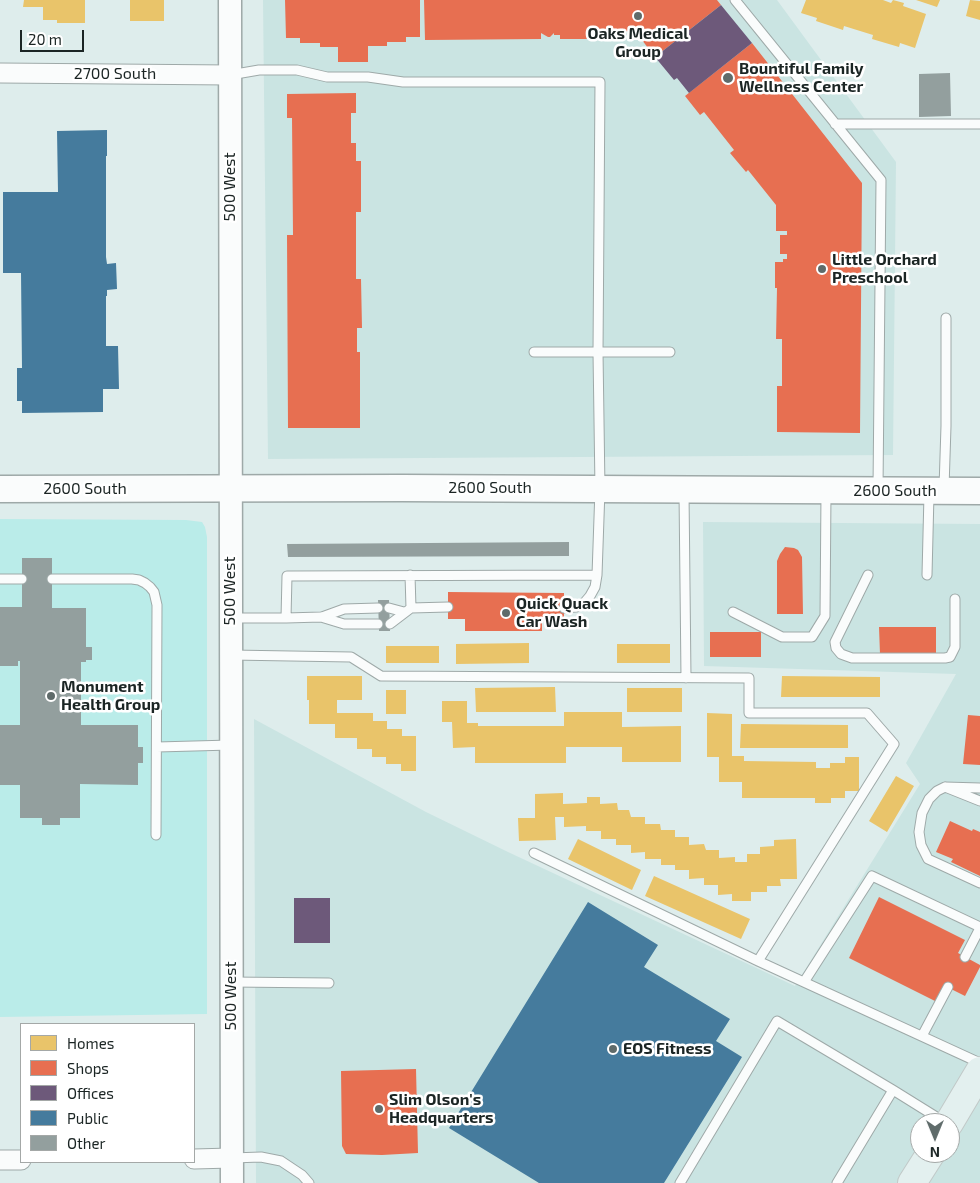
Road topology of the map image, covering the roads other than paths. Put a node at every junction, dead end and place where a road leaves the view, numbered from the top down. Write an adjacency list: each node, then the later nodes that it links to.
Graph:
1 (230, 0): 4 (street, 500 West)
2 (735, 0): 5 (lane)
3 (0, 73): 4 (street, 2700 South)
4 (230, 75): 9 (lane); 12 (street, 500 West)
5 (835, 124): 6 (lane); 16 (lane)
6 (980, 124)
7 (946, 318): 17 (lane)
8 (534, 352): 9 (lane)
9 (598, 352): 10 (lane); 13 (lane)
10 (670, 352)
11 (0, 489): 12 (main road, 2600 South)
12 (230, 489): 13 (main road, 2600 South); 33 (street, 500 West)
13 (600, 489): 14 (main road, 2600 South); 20 (lane)
14 (684, 489): 15 (main road, 2600 South); 39 (lane)
15 (826, 490): 16 (main road, 2600 South); 32 (lane)
16 (878, 490): 17 (main road, 2600 South)
17 (937, 491): 18 (main road, 2600 South); 22 (lane)
18 (980, 491)
19 (410, 575): 20 (lane); 31 (lane); 34 (lane)
20 (597, 575): 30 (lane)
21 (868, 575): 26 (lane)
22 (927, 575)
23 (0, 579): 24 (lane)
24 (22, 579)
25 (52, 579): 41 (lane)
26 (956, 599)
27 (448, 607): 31 (lane)
28 (378, 608): 35 (lane)
29 (389, 608): 31 (lane)
30 (564, 608)
31 (407, 610): 37 (lane)
32 (733, 612)
33 (230, 618): 34 (lane); 38 (street, 500 West)
34 (286, 618): 35 (lane)
35 (321, 618): 36 (lane)
36 (378, 624)
37 (390, 624)
38 (230, 656): 39 (lane); 40 (street, 500 West)
39 (686, 678): 50 (lane)
40 (231, 745): 41 (lane); 51 (street, 500 West)
41 (156, 747): 45 (lane)
42 (945, 787): 43 (lane); 44 (lane); 47 (lane)
43 (980, 788)
44 (980, 801)
45 (156, 835)
46 (534, 853): 50 (lane)
47 (980, 883)
48 (980, 927): 49 (lane); 52 (lane)
49 (965, 957)
50 (758, 961): 52 (lane)
51 (231, 982): 53 (lane); 61 (street, 500 West)
52 (804, 982): 55 (lane)
53 (329, 983)
54 (948, 987): 55 (lane)
55 (922, 1036): 56 (lane)
56 (980, 1063)
57 (980, 1071): 60 (main road)
58 (893, 1090): 59 (lane); 66 (lane); 69 (lane)
59 (931, 1113)
60 (954, 1113)
61 (231, 1158): 62 (street); 67 (street, 500 West); 68 (lane)
62 (195, 1159)
63 (0, 1160): 64 (street)
64 (20, 1160)
65 (925, 1163): 70 (main road)
66 (684, 1182)
67 (232, 1183)
68 (309, 1183)
69 (837, 1183)
70 (912, 1183)

